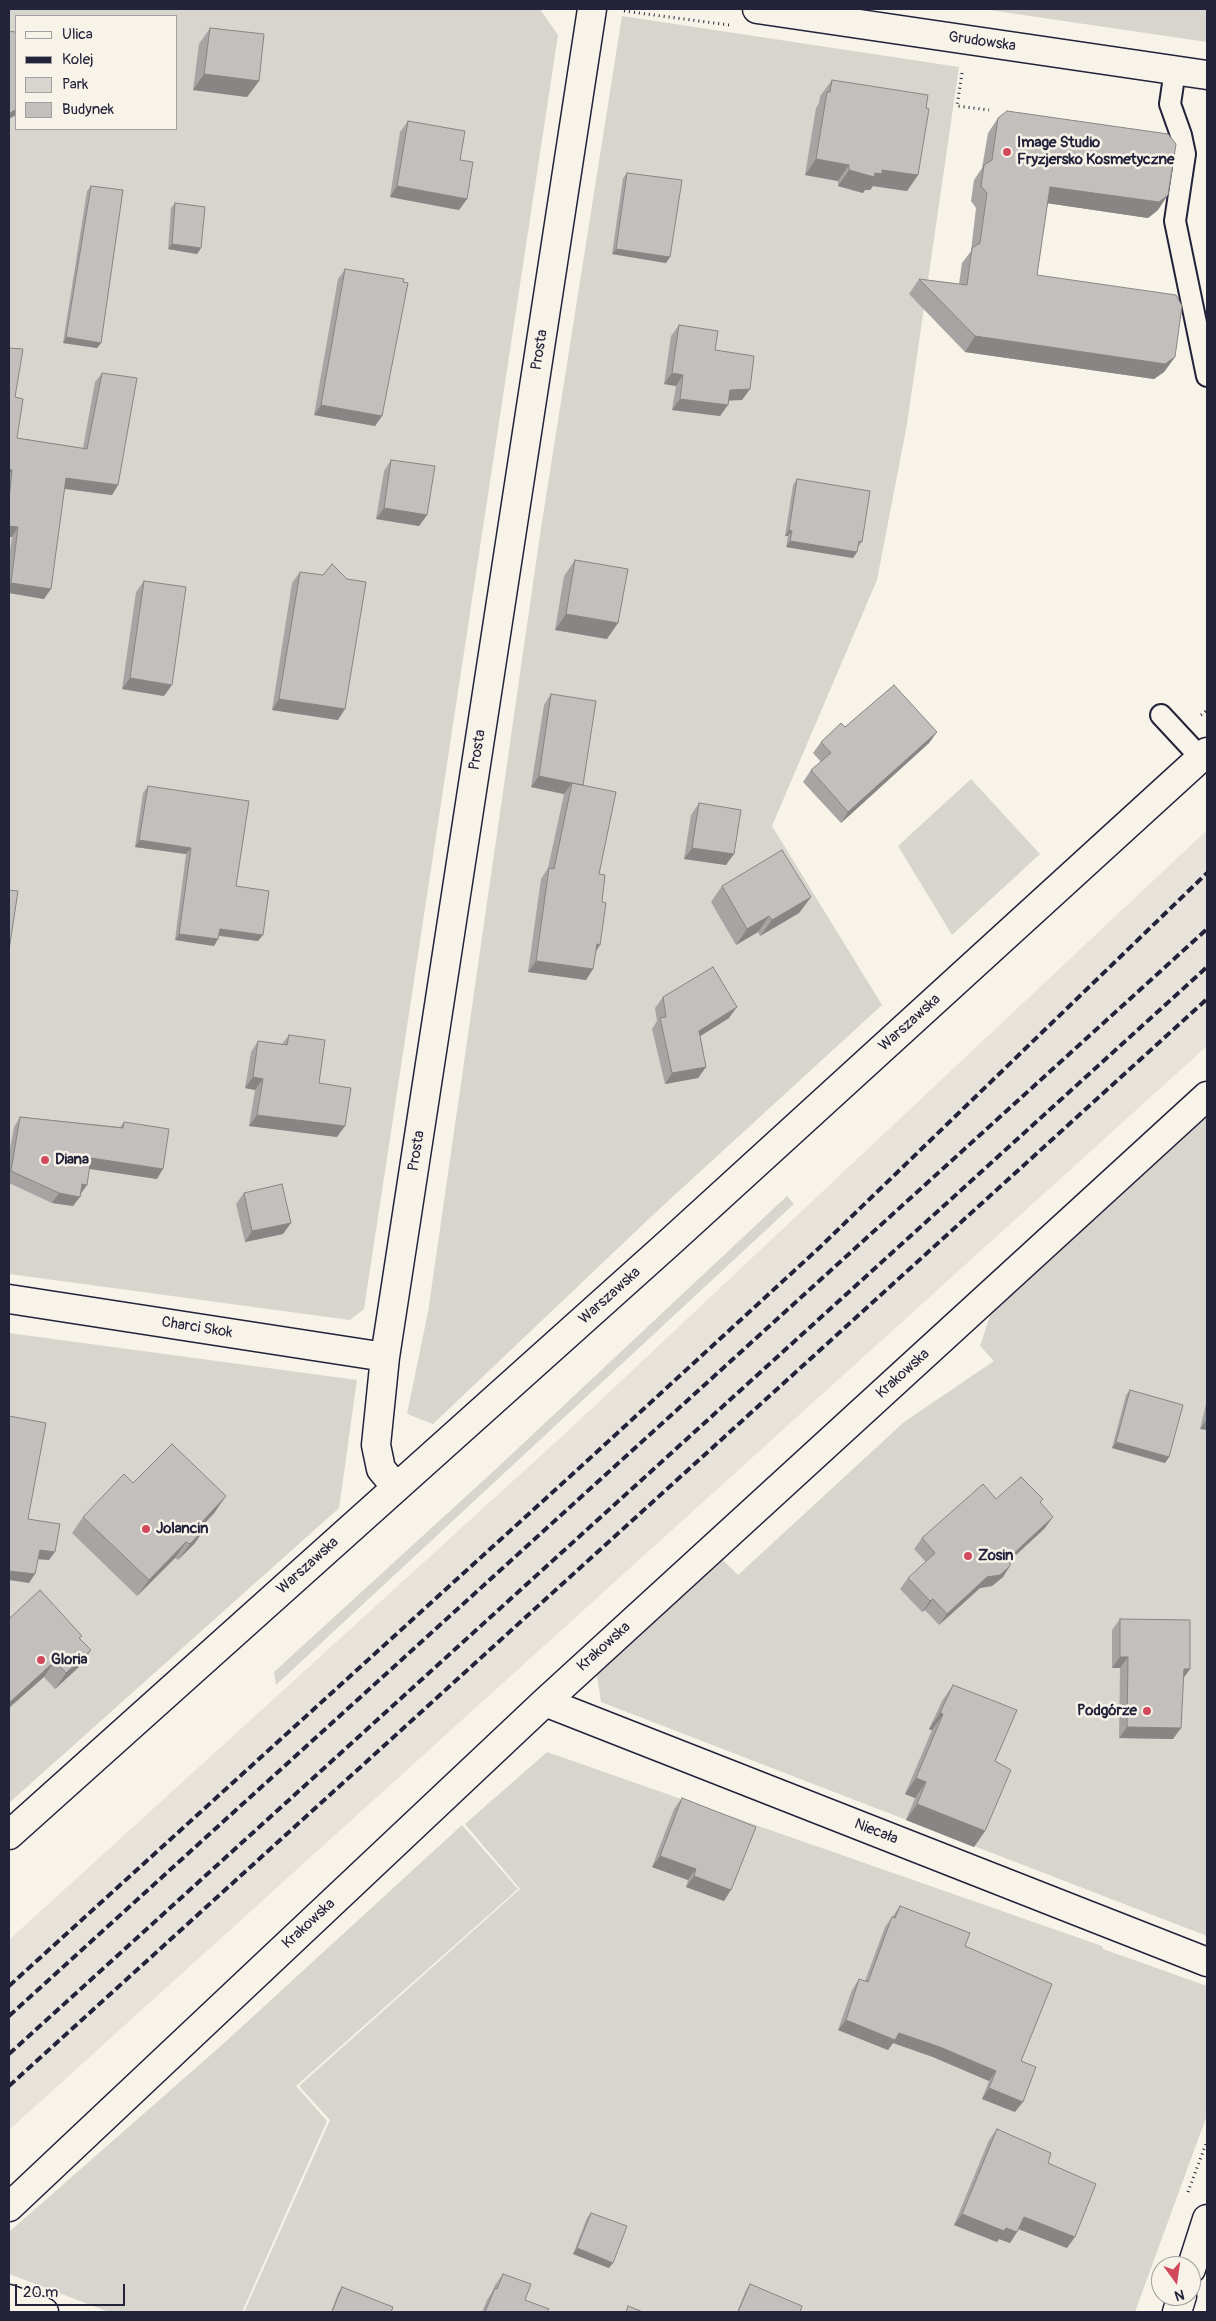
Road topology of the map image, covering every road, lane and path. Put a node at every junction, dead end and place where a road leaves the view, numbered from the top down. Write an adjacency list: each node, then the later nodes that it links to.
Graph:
1 (604, 9): 3 (path); 13 (street, Prosta)
2 (757, 9): 5 (street, Grudowska)
3 (732, 26)
4 (962, 67): 7 (path)
5 (1175, 70): 6 (street, Grudowska); 8 (lane)
6 (1207, 75)
7 (989, 110)
8 (1207, 376)
9 (1161, 715): 10 (lane)
10 (1204, 755): 14 (street, Warszawska)
11 (1207, 1096): 15 (street, Krakowska)
12 (9, 1299): 13 (street, Charci Skok)
13 (385, 1357): 14 (street, Prosta)
14 (396, 1487): 16 (street, Warszawska)
15 (545, 1702): 17 (street, Niecała); 18 (street, Krakowska)
16 (9, 1835)
17 (1207, 1962)
18 (9, 2207)
19 (1207, 2219): 20 (street)
20 (1195, 2256)
21 (9, 2299): 22 (street)
22 (44, 2312)

